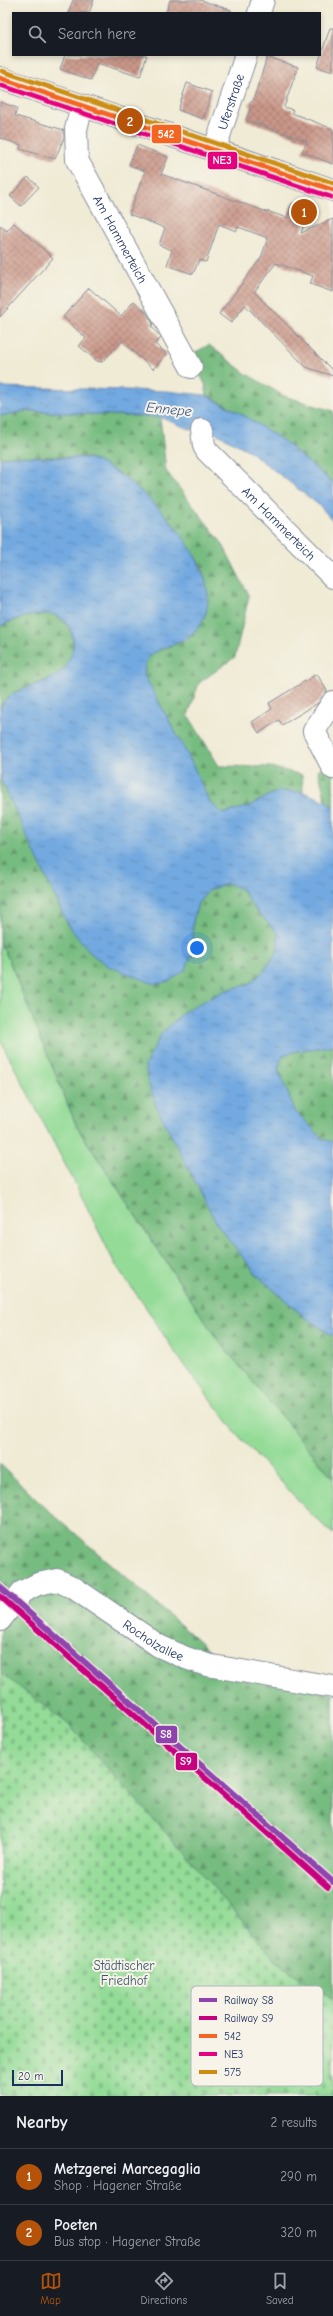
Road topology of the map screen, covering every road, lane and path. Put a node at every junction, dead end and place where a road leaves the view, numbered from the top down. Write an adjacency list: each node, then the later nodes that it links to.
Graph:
1 (263, 0): 2 (street)
2 (259, 12)
3 (246, 56): 6 (street, Uferstraße)
4 (0, 78): 5 (street)
5 (82, 106): 6 (street); 8 (street, Am Hammerteich)
6 (215, 148): 7 (street)
7 (333, 190)
8 (191, 367)
9 (202, 430): 10 (street, Am Hammerteich)
10 (333, 577)
11 (333, 702): 12 (street)
12 (333, 768)
13 (0, 1620): 14 (street, Rocholzallee)
14 (333, 1687)

